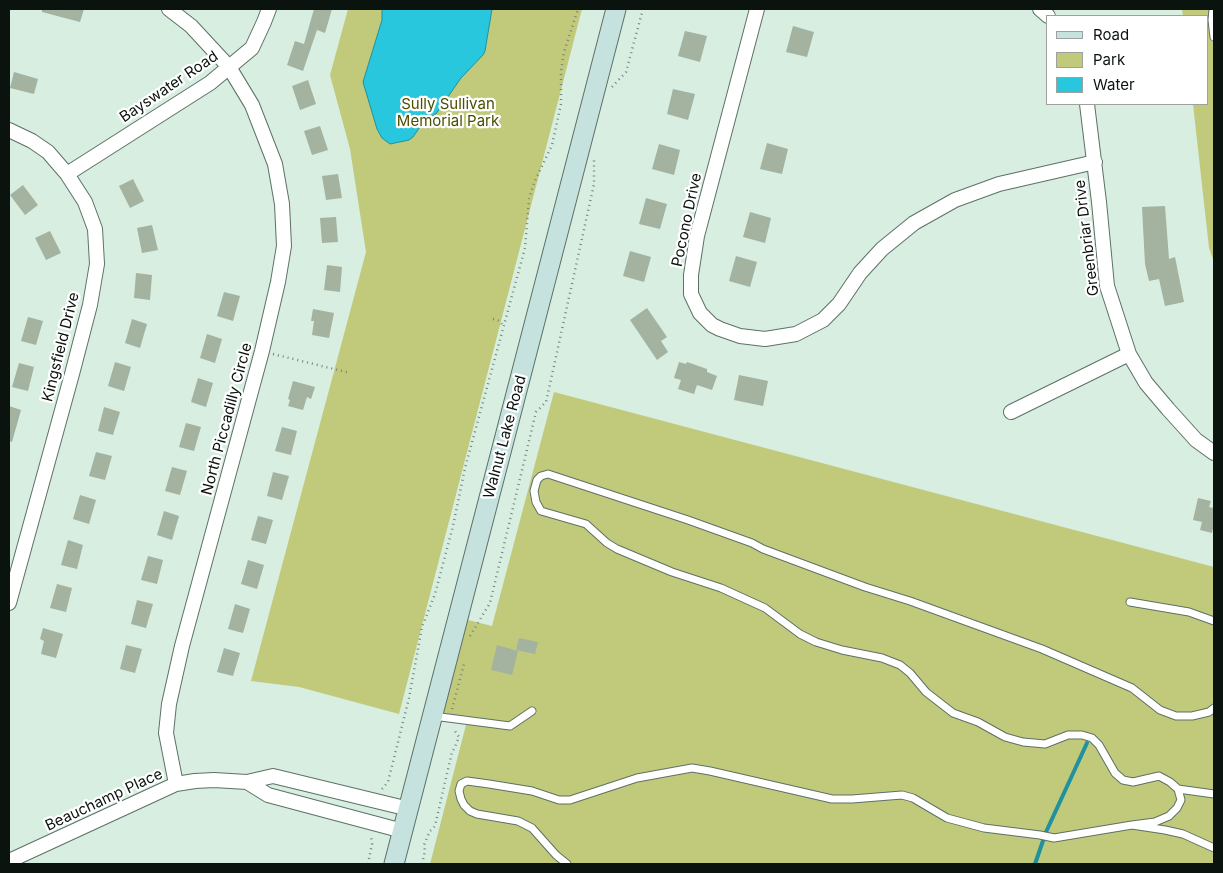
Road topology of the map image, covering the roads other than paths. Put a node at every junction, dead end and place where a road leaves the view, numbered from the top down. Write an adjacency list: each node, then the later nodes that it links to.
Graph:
1 (169, 9): 7 (street, North Piccadilly Circle)
2 (268, 9): 7 (street, Bayswater Road)
3 (616, 9): 20 (street, Walnut Lake Road)
4 (757, 9): 10 (street, Pocono Drive)
5 (1213, 9): 6 (lane)
6 (1214, 37)
7 (228, 67): 11 (street, Bayswater Road); 22 (street, North Piccadilly Circle)
8 (1087, 105): 10 (street, Greenbriar Drive)
9 (9, 130): 11 (street, Kingsfield Drive)
10 (1095, 162): 12 (street, Greenbriar Drive)
11 (68, 174): 16 (street, Kingsfield Drive)
12 (1129, 354): 13 (street); 14 (street, Greenbriar Drive)
13 (1011, 412)
14 (1214, 453)
15 (1130, 602): 17 (lane)
16 (9, 603)
17 (1214, 621)
18 (1214, 708): 24 (lane)
19 (532, 712): 20 (lane)
20 (441, 717): 27 (street, Walnut Lake Road)
21 (247, 782): 22 (street, Beauchamp Place); 23 (street, Beauchamp Place); 26 (street, Beauchamp Place)
22 (176, 784): 31 (street, Beauchamp Place)
23 (322, 787): 26 (street); 27 (street, Beauchamp Place)
24 (1178, 789): 25 (lane); 28 (lane)
25 (1214, 794)
26 (316, 808): 29 (street, Beauchamp Place)
27 (409, 809): 29 (street, Walnut Lake Road)
28 (1132, 825): 30 (lane); 33 (lane)
29 (403, 831): 32 (street, Walnut Lake Road)
30 (1214, 848)
31 (9, 862)
32 (394, 864)
33 (567, 864)

